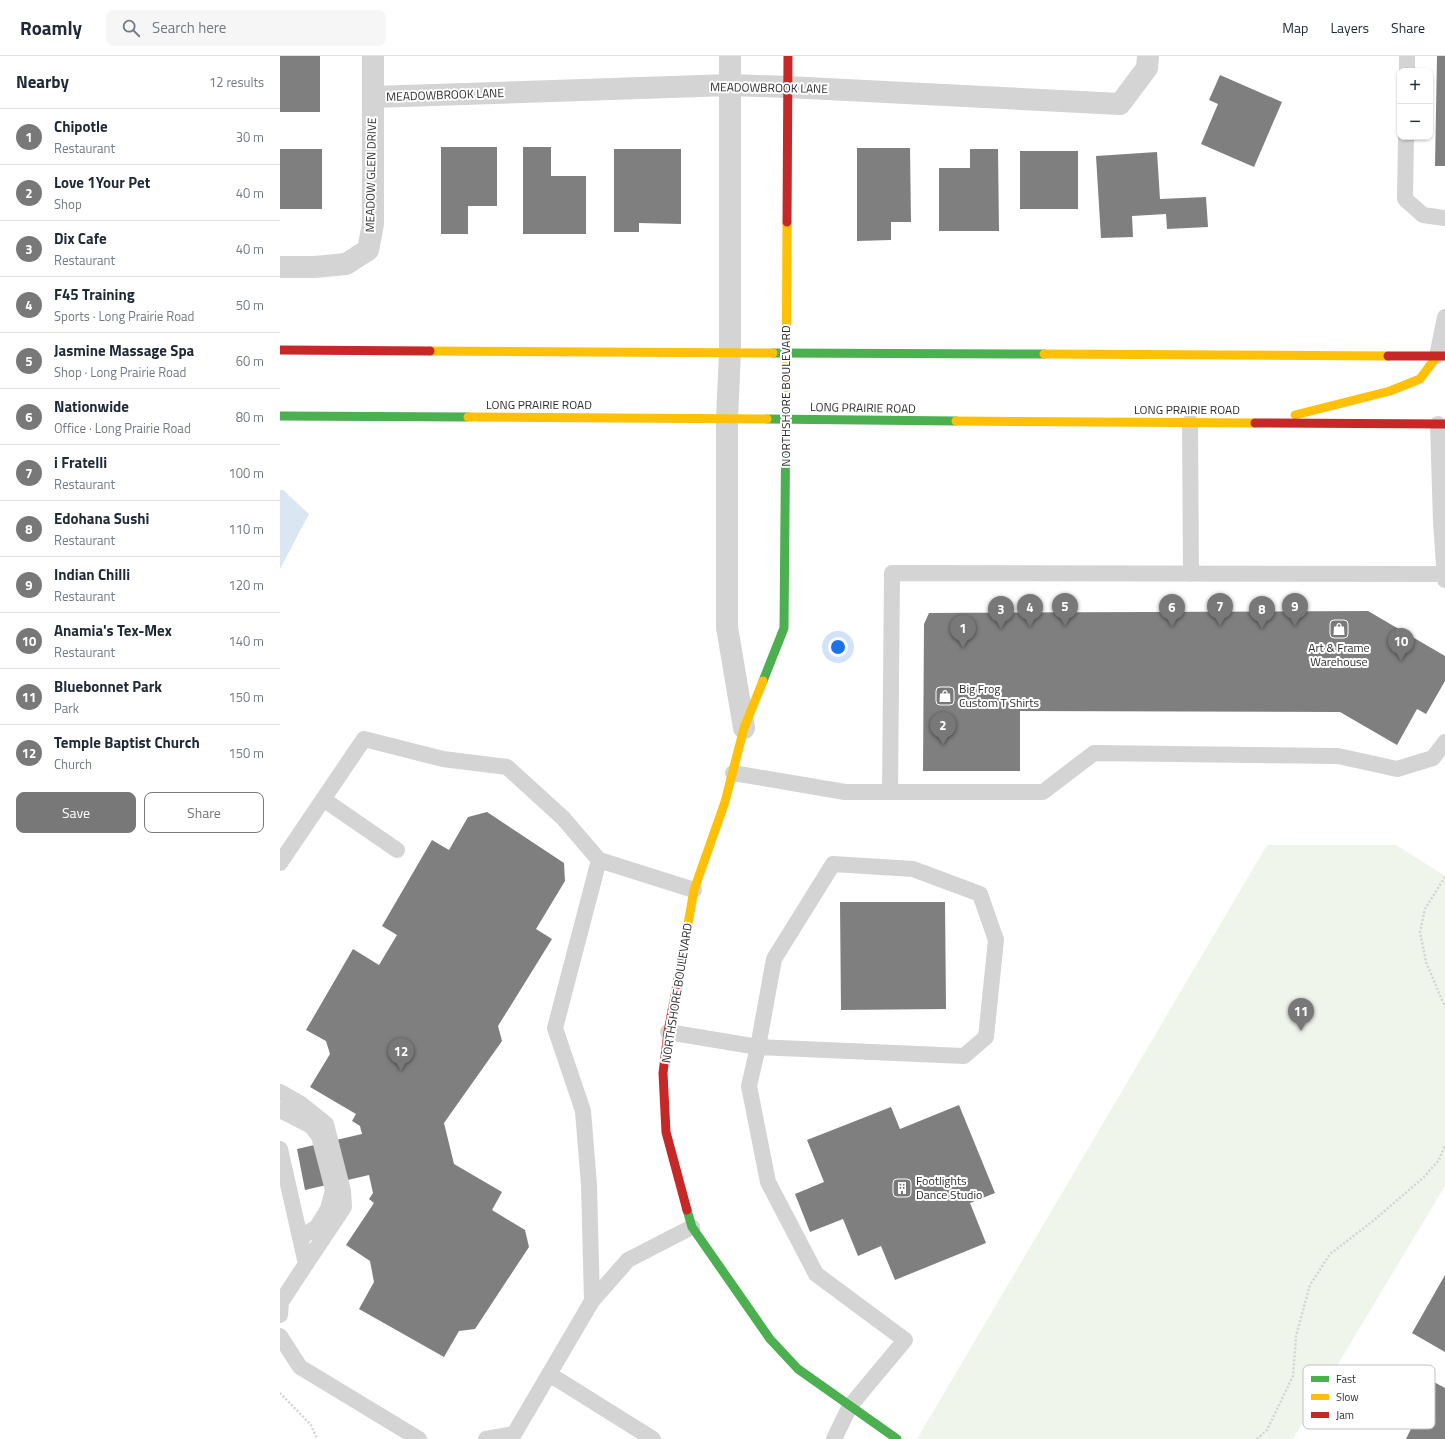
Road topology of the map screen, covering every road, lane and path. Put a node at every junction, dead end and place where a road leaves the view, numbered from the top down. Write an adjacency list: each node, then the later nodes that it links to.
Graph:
1 (373, 56): 9 (street, MEADOW GLEN DRIVE)
2 (730, 56): 7 (street, NORTHSHORE BOULEVARD)
3 (788, 56): 8 (main road, NORTHSHORE BOULEVARD)
4 (1407, 56): 6 (lane)
5 (1147, 62): 8 (street, MEADOWBROOK LANE)
6 (1407, 68)
7 (730, 85): 8 (street, MEADOWBROOK LANE); 9 (street, MEADOWBROOK LANE); 15 (street, NORTHSHORE BOULEVARD)
8 (788, 87): 16 (main road, NORTHSHORE BOULEVARD)
9 (373, 97): 12 (street, MEADOW GLEN DRIVE)
10 (1406, 140): 11 (lane)
11 (1445, 218)
12 (280, 267)
13 (1445, 317): 17 (lane)
14 (280, 350): 15 (main road)
15 (730, 352): 16 (main road); 19 (street, NORTHSHORE BOULEVARD)
16 (786, 353): 17 (main road); 20 (main road, NORTHSHORE BOULEVARD)
17 (1441, 356): 22 (main road)
18 (280, 416): 19 (main road, LONG PRAIRIE ROAD)
19 (727, 419): 20 (main road, LONG PRAIRIE ROAD); 27 (street, NORTHSHORE BOULEVARD)
20 (785, 419): 21 (main road, LONG PRAIRIE ROAD); 27 (main road, NORTHSHORE BOULEVARD)
21 (1190, 422): 22 (main road, LONG PRAIRIE ROAD); 24 (lane)
22 (1271, 422): 23 (main road, LONG PRAIRIE ROAD)
23 (1443, 422): 25 (lane)
24 (1191, 574): 25 (lane); 30 (lane)
25 (1445, 574): 26 (lane)
26 (1445, 580)
27 (744, 728): 29 (main road, NORTHSHORE BOULEVARD)
28 (1445, 742): 30 (lane)
29 (733, 774): 30 (lane); 36 (main road, NORTHSHORE BOULEVARD)
30 (890, 792)
31 (323, 800): 32 (lane); 33 (lane); 34 (lane)
32 (397, 850)
33 (599, 860): 36 (lane); 47 (lane)
34 (280, 863)
35 (1445, 877): 37 (path)
36 (694, 890): 38 (main road, NORTHSHORE BOULEVARD)
37 (1445, 1007)
38 (668, 1032): 39 (lane); 44 (main road, NORTHSHORE BOULEVARD)
39 (758, 1047): 39 (lane); 52 (lane)
40 (280, 1092): 46 (lane)
41 (280, 1110): 45 (lane)
42 (1445, 1145): 60 (path)
43 (280, 1149): 45 (lane)
44 (692, 1227): 47 (lane); 52 (main road, NORTHSHORE BOULEVARD)
45 (300, 1238): 46 (lane)
46 (306, 1264): 48 (lane)
47 (592, 1301): 50 (lane)
48 (280, 1306)
49 (280, 1336): 55 (lane)
50 (549, 1374): 53 (lane); 57 (lane)
51 (280, 1393): 54 (path)
52 (850, 1406): 58 (lane); 59 (main road, NORTHSHORE BOULEVARD)
53 (518, 1436): 56 (lane)
54 (316, 1439)
55 (419, 1439)
56 (486, 1439)
57 (653, 1439)
58 (834, 1439)
59 (897, 1439)
60 (1257, 1439)

